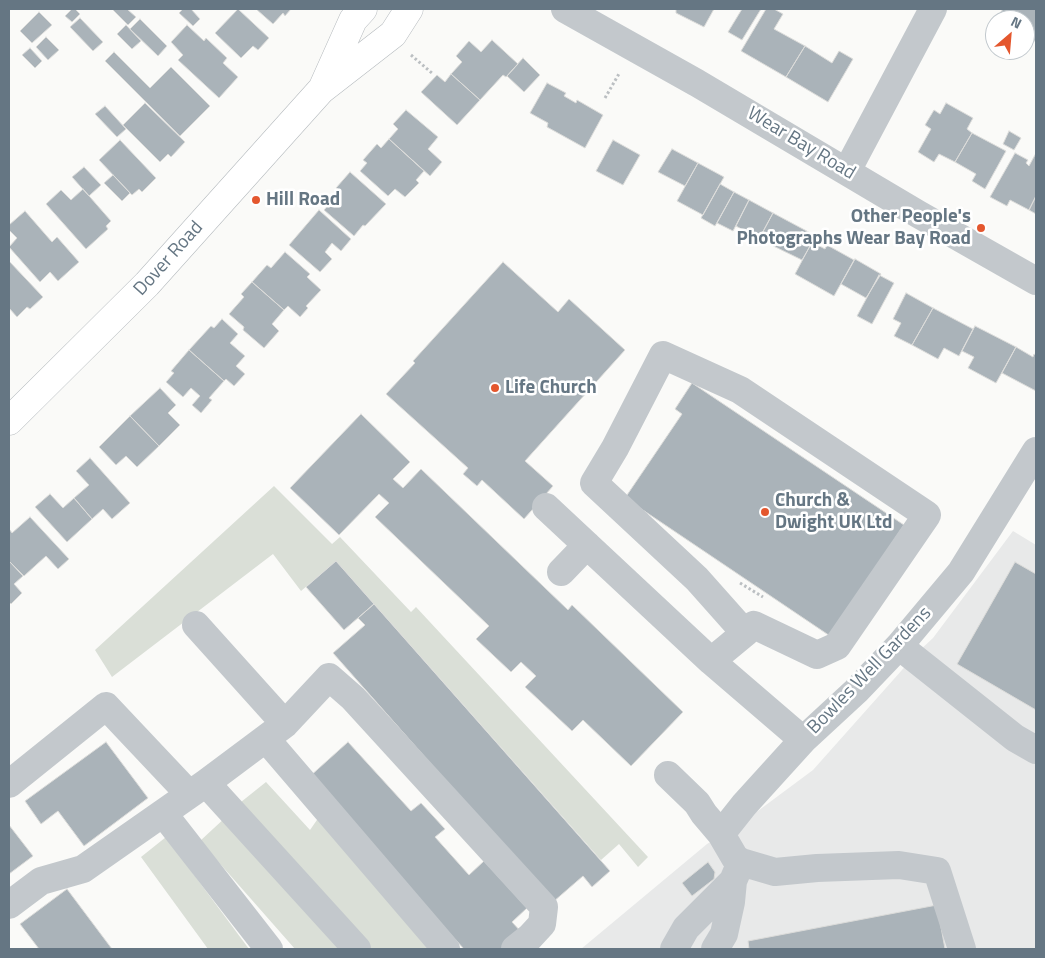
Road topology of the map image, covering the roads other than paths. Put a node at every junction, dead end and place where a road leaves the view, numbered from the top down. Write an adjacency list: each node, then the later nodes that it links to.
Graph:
1 (363, 9): 5 (main road)
2 (409, 9): 5 (main road)
3 (565, 9): 6 (street, Wear Bay Road)
4 (932, 9): 6 (street)
5 (321, 90): 8 (main road, Dover Road)
6 (847, 171): 7 (street, Wear Bay Road)
7 (1036, 281)
8 (9, 421)
9 (1036, 451): 15 (street, Bowles Well Gardens)
10 (546, 507): 11 (street, Bowles Well Gardens)
11 (587, 545): 12 (street); 16 (street, Bowles Well Gardens)
12 (561, 572)
13 (196, 625): 17 (street)
14 (745, 633): 14 (street); 16 (street)
15 (899, 646): 18 (street, Bowles Well Gardens); 19 (street)
16 (710, 661): 18 (street, Bowles Well Gardens)
17 (276, 731): 22 (street); 29 (street); 30 (street)
18 (803, 740): 24 (street, Bowles Well Gardens)
19 (1036, 750)
20 (668, 775): 24 (street)
21 (9, 784): 22 (street)
22 (198, 788): 23 (street); 28 (street)
23 (163, 813): 26 (street); 27 (street)
24 (721, 834): 25 (street)
25 (737, 872): 31 (street); 32 (street); 33 (street)
26 (9, 904)
27 (269, 949)
28 (357, 949)
29 (446, 949)
30 (515, 949)
31 (674, 949)
32 (715, 949)
33 (962, 949)

